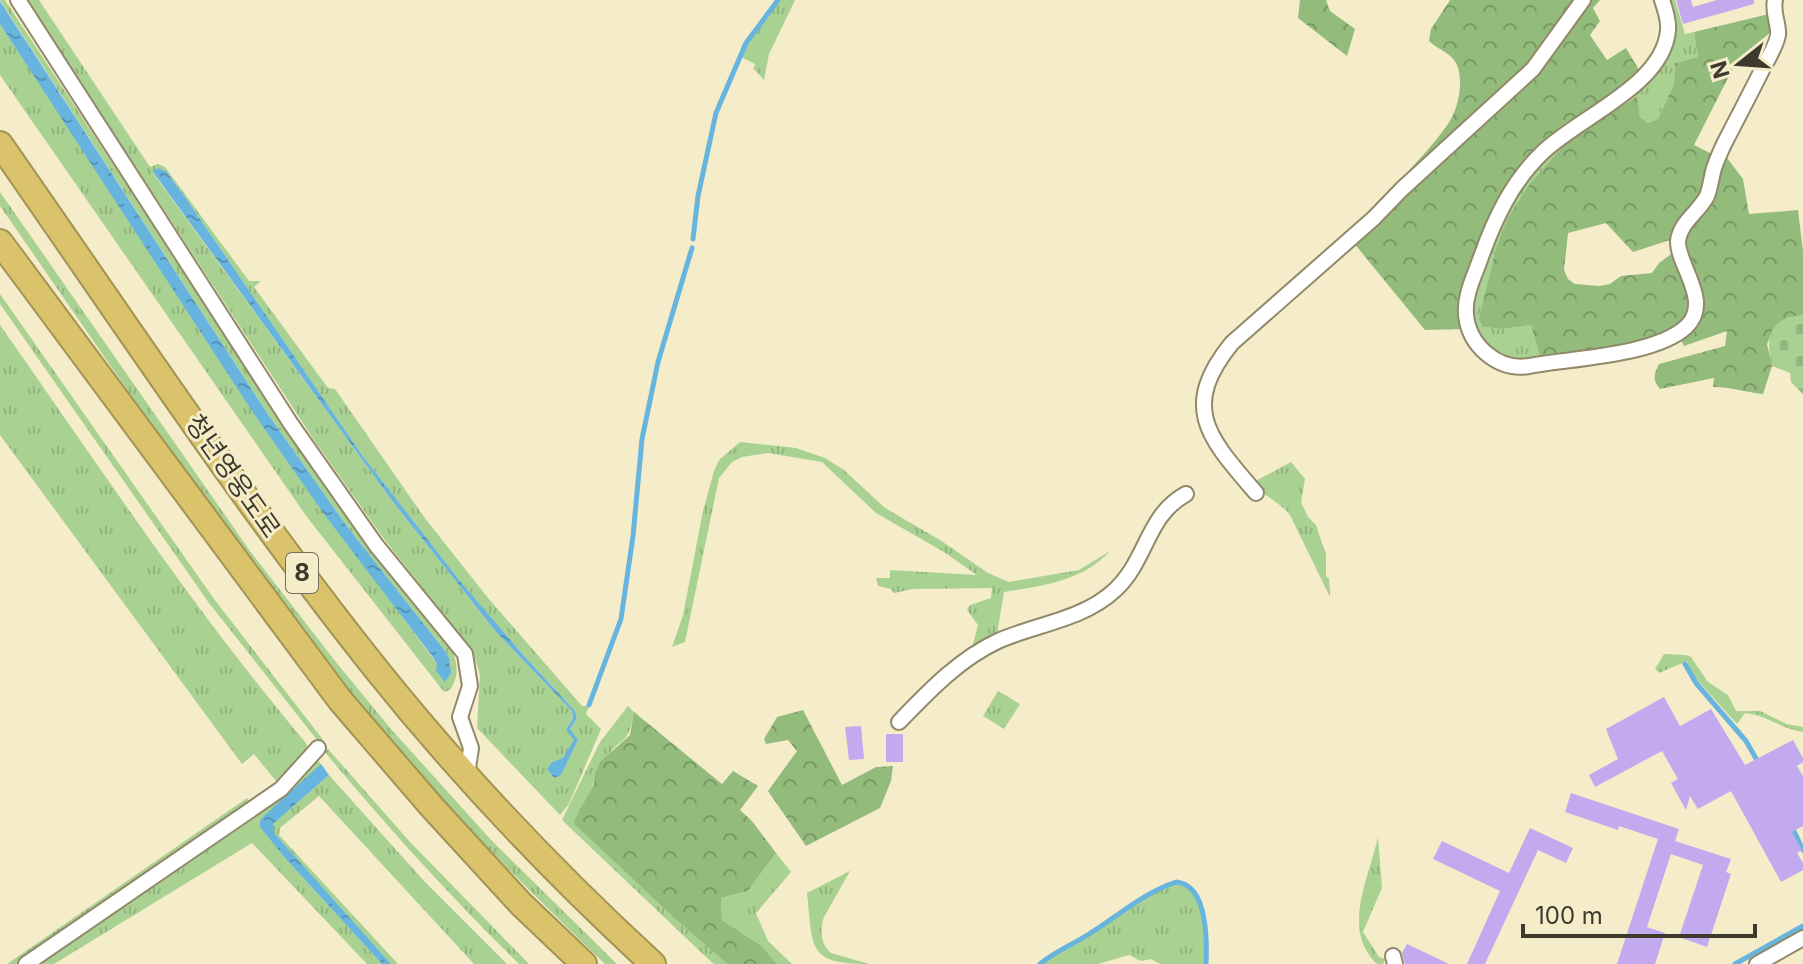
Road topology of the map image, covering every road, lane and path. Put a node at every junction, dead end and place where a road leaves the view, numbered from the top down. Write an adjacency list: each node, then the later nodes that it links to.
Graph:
1 (18, 0): 11 (street)
2 (1583, 0): 7 (street)
3 (1662, 0): 4 (street)
4 (1775, 0)
5 (0, 144): 11 (highway, 청년영웅도로 / 8)
6 (0, 242): 14 (highway, 청년영웅도로 / 8)
7 (1256, 493)
8 (1186, 494): 9 (street)
9 (899, 722)
10 (318, 748): 13 (street)
11 (467, 775): 15 (highway, 청년영웅도로 / 8)
12 (1803, 938): 16 (street)
13 (26, 964)
14 (584, 964)
15 (653, 964)
16 (1757, 964)

